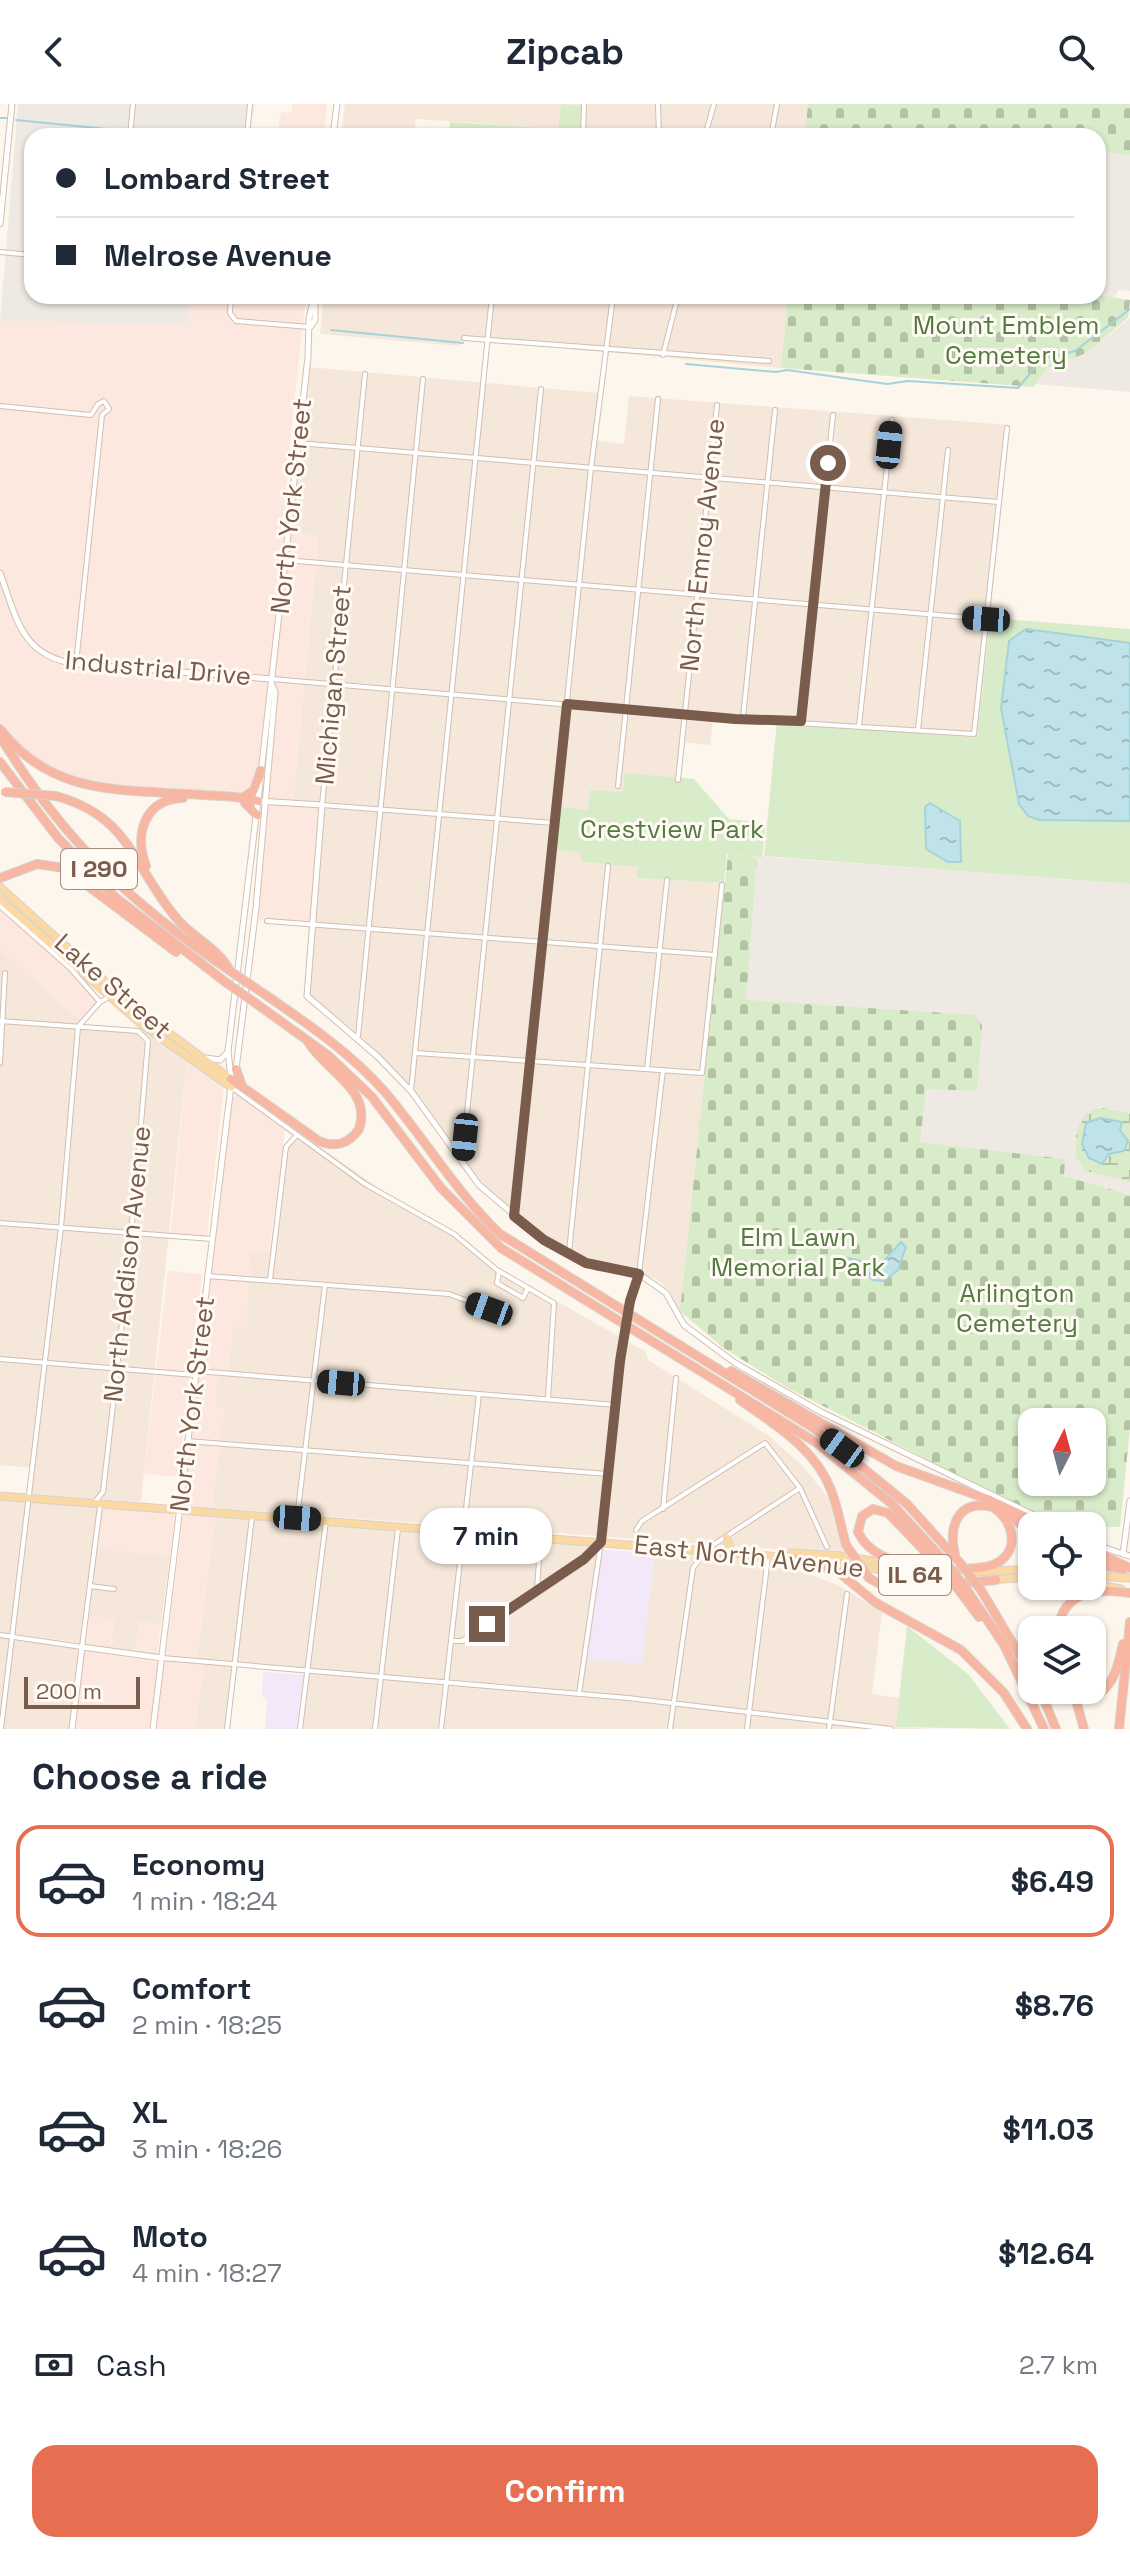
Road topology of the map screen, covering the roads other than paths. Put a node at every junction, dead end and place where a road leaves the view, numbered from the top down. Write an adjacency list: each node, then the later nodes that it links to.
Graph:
1 (12, 104): 16 (street)
2 (133, 104): 9 (street)
3 (250, 104): 10 (street)
4 (337, 104): 11 (street)
5 (584, 104): 12 (street)
6 (658, 104): 13 (street)
7 (714, 104): 14 (street)
8 (777, 104): 15 (street)
9 (131, 128)
10 (248, 128)
11 (334, 128)
12 (583, 128)
13 (659, 128)
14 (707, 128)
15 (772, 128)
16 (0, 224)
17 (0, 252): 18 (street)
18 (24, 254)
19 (231, 304): 24 (street)
20 (312, 304): 24 (street, North York Street)
21 (491, 304): 26 (street)
22 (612, 304): 27 (street)
23 (676, 304): 28 (street)
24 (311, 327): 40 (street, North York Street)
25 (464, 338): 26 (street)
26 (487, 341): 27 (street); 44 (street)
27 (604, 351): 28 (street); 46 (street)
28 (663, 355): 29 (street)
29 (769, 361)
30 (365, 374): 41 (street, Michigan Street)
31 (423, 379): 43 (street)
32 (541, 389): 45 (street)
33 (658, 399): 47 (street)
34 (717, 405): 48 (street, North Emroy Avenue)
35 (0, 406): 68 (street)
36 (775, 410): 49 (street)
37 (833, 415): 50 (street)
38 (892, 420): 51 (street)
39 (1007, 428): 53 (street)
40 (298, 443): 41 (street); 54 (street, North York Street)
41 (357, 448): 43 (street); 55 (street, Michigan Street)
42 (948, 450): 52 (street)
43 (416, 453): 44 (street); 56 (street)
44 (474, 458): 45 (street); 58 (street)
45 (533, 463): 46 (street); 59 (street)
46 (591, 468): 47 (street); 60 (street)
47 (650, 473): 48 (street); 61 (street)
48 (709, 478): 49 (street); 62 (street, North Emroy Avenue)
49 (767, 483): 50 (street); 63 (street)
50 (826, 488): 51 (street); 64 (street)
51 (884, 492): 52 (street); 65 (street)
52 (942, 497): 53 (street); 66 (street)
53 (999, 502): 67 (street)
54 (285, 560): 55 (street); 69 (street, North York Street)
55 (344, 565): 56 (street); 70 (street, Michigan Street)
56 (402, 571): 58 (street); 71 (street)
57 (0, 573): 68 (street, Industrial Drive)
58 (463, 576): 59 (street); 72 (street)
59 (520, 581): 60 (street); 73 (street)
60 (579, 586): 61 (street); 74 (street)
61 (638, 591): 62 (street); 75 (street)
62 (697, 596): 63 (street); 76 (street, North Emroy Avenue)
63 (755, 601): 64 (street); 77 (street)
64 (813, 605): 65 (street); 78 (street)
65 (871, 610): 66 (street); 79 (street)
66 (930, 615): 67 (street); 81 (street)
67 (986, 619): 81 (street)
68 (76, 664): 69 (street, Industrial Drive)
69 (272, 682): 70 (street); 84 (street, North York Street); 88 (street, North York Street)
70 (333, 685): 71 (street); 89 (street, Michigan Street)
71 (391, 690): 72 (street); 90 (street)
72 (451, 695): 73 (street); 92 (street)
73 (508, 699): 74 (street); 93 (street)
74 (567, 704): 75 (street); 94 (street)
75 (626, 709): 76 (street); 86 (street)
76 (684, 714): 77 (street); 85 (street, North Emroy Avenue)
77 (743, 717): 78 (street)
78 (801, 721): 79 (street)
79 (859, 726): 81 (street)
80 (0, 729): 88 (highway)
81 (918, 730)
82 (0, 736): 114 (highway, I 290)
83 (0, 762): 116 (highway, I 290)
84 (261, 770): 88 (street, North York Street); 88 (highway)
85 (678, 780)
86 (618, 786)
87 (2, 791): 101 (highway, bridge)
88 (253, 801): 89 (street); 91 (highway); 101 (highway); 131 (street, North York Street)
89 (322, 805): 90 (street); 106 (street, Michigan Street)
90 (380, 809): 92 (street); 107 (street)
91 (257, 815): 124 (street, North York Street)
92 (439, 815): 93 (street); 108 (street)
93 (496, 819): 94 (street); 109 (street)
94 (554, 823): 110 (street)
95 (608, 866): 111 (street)
96 (11, 873): 97 (highway); 102 (main road); 116 (highway)
97 (0, 878)
98 (667, 880): 112 (street)
99 (722, 885): 113 (street)
100 (0, 887): 102 (main road, Lake Street)
101 (155, 888): 114 (highway)
102 (12, 898): 126 (main road, Lake Street)
103 (0, 899): 118 (main road, Lake Street)
104 (0, 906): 119 (street)
105 (267, 921): 106 (street)
106 (311, 924): 107 (street); 123 (street, Michigan Street)
107 (369, 928): 108 (street); 123 (street)
108 (428, 933): 109 (street); 125 (street)
109 (486, 937): 110 (street); 127 (street)
110 (543, 942): 111 (street); 128 (street)
111 (602, 946): 112 (street); 130 (street)
112 (659, 950): 113 (street); 132 (street)
113 (715, 955): 133 (street)
114 (230, 971): 152 (highway, I 290, bridge)
115 (5, 973): 117 (street)
116 (228, 984): 122 (highway, I 290, bridge)
117 (2, 994): 120 (street)
118 (111, 997): 119 (street); 134 (main road, Lake Street)
119 (100, 1002): 121 (street)
120 (2, 1021): 121 (street); 129 (street)
121 (78, 1027): 141 (street); 142 (street, North Addison Avenue)
122 (304, 1036): 135 (highway); 156 (highway, I 290)
123 (358, 1036): 136 (street)
124 (228, 1051): 126 (street); 134 (street, North York Street)
125 (416, 1053): 127 (street); 136 (street)
126 (198, 1056): 134 (main road, Lake Street)
127 (474, 1057): 128 (street); 138 (street)
128 (532, 1061): 130 (street); 139 (street)
129 (0, 1063)
130 (590, 1065): 132 (street); 144 (street)
131 (236, 1069): 134 (street, North York Street); 135 (highway)
132 (647, 1069): 133 (street)
133 (663, 1070): 146 (street)
134 (231, 1083): 135 (highway); 137 (street); 143 (street, North York Street)
135 (242, 1087)
136 (411, 1091): 138 (street)
137 (296, 1136): 145 (street); 148 (street)
138 (462, 1164): 139 (street)
139 (514, 1216): 144 (street)
140 (0, 1223): 141 (street)
141 (61, 1227): 142 (street); 154 (street)
142 (133, 1233): 143 (street); 155 (street, North Addison Avenue)
143 (212, 1239): 147 (street, North York Street)
144 (569, 1254): 146 (street)
145 (499, 1271): 150 (street); 150 (street)
146 (639, 1274): 162 (street, bridge); 177 (street)
147 (207, 1276): 148 (street); 157 (street, North York Street)
148 (270, 1281): 149 (street)
149 (325, 1285): 151 (street); 159 (street)
150 (528, 1288): 161 (street)
151 (489, 1309)
152 (639, 1322): 171 (highway); 193 (highway, I 290)
153 (0, 1359): 154 (street)
154 (45, 1363): 155 (street); 170 (street)
155 (118, 1368): 157 (street); 168 (street, North Addison Avenue)
156 (700, 1371): 207 (highway, bridge); 211 (highway, I 290, bridge)
157 (195, 1373): 159 (street); 163 (street, North York Street)
158 (676, 1378): 176 (street)
159 (314, 1380): 160 (street); 164 (street)
160 (479, 1393): 161 (street); 165 (street)
161 (548, 1398): 162 (street)
162 (616, 1405): 166 (street)
163 (187, 1441): 164 (street); 175 (street, North York Street)
164 (305, 1449): 165 (street); 180 (street)
165 (471, 1462): 166 (street); 185 (street)
166 (608, 1474): 187 (street)
167 (800, 1488): 176 (street); 186 (street); 188 (street)
168 (103, 1492): 173 (street); 174 (street)
169 (0, 1496): 170 (main road, IL 64)
170 (29, 1498): 173 (main road, IL 64); 219 (street)
171 (990, 1500): 178 (highway); 182 (highway)
172 (1130, 1501): 194 (street)
173 (97, 1503): 174 (main road, IL 64); 208 (street)
174 (109, 1504): 175 (main road, IL 64)
175 (179, 1509): 179 (main road, East North Avenue / IL 64); 224 (street, North York Street)
176 (663, 1509): 184 (street)
177 (1027, 1512)
178 (1018, 1513)
179 (252, 1515): 180 (main road, East North Avenue / IL 64); 225 (street)
180 (297, 1518): 181 (main road, East North Avenue / IL 64)
181 (326, 1520): 183 (main road, East North Avenue / IL 64); 226 (street)
182 (1018, 1521)
183 (399, 1526): 185 (main road, East North Avenue / IL 64); 227 (street)
184 (636, 1530)
185 (465, 1531): 187 (main road, East North Avenue / IL 64); 220 (street)
186 (726, 1537): 189 (street); 190 (main road)
187 (601, 1542): 189 (main road, East North Avenue / IL 64); 198 (street); 204 (street)
188 (827, 1547)
189 (707, 1549): 190 (main road, East North Avenue / IL 64); 231 (street)
190 (731, 1550): 192 (main road, East North Avenue / IL 64)
191 (1106, 1550): 194 (street)
192 (769, 1554): 196 (main road, East North Avenue / IL 64); 200 (main road, East North Avenue / IL 64); 234 (street)
193 (955, 1555): 199 (highway); 217 (highway, I 290, bridge)
194 (1127, 1555): 203 (main road)
195 (1106, 1556): 203 (highway)
196 (790, 1557): 207 (main road, East North Avenue / IL 64); 247 (highway)
197 (539, 1559): 212 (street)
198 (577, 1564): 204 (street); 212 (street)
199 (934, 1566): 200 (main road, East North Avenue / IL 64); 200 (highway); 202 (main road, East North Avenue / IL 64); 211 (highway, bridge)
200 (920, 1568)
201 (1106, 1568): 203 (highway)
202 (1018, 1569)
203 (1127, 1570): 205 (main road)
204 (594, 1573): 230 (street)
205 (1106, 1574)
206 (1018, 1579): 207 (main road, East North Avenue)
207 (996, 1580)
208 (90, 1586): 210 (street); 222 (street)
209 (1106, 1587): 213 (main road)
210 (114, 1589)
211 (962, 1589): 248 (highway)
212 (537, 1591): 220 (street)
213 (1130, 1592): 215 (highway)
214 (847, 1594): 235 (street)
215 (1063, 1616)
216 (1130, 1621): 229 (highway, bridge); 251 (highway)
217 (1003, 1623): 221 (highway); 223 (highway, I 290)
218 (0, 1635): 219 (street)
219 (13, 1636): 222 (street); 236 (street)
220 (452, 1641): 228 (street)
221 (1018, 1645)
222 (82, 1647): 224 (street); 237 (street)
223 (1018, 1650)
224 (162, 1658): 225 (street); 238 (street, North York Street)
225 (235, 1665): 226 (street); 239 (street)
226 (307, 1670): 227 (street); 240 (street)
227 (381, 1675): 228 (street); 241 (street)
228 (446, 1681): 230 (street); 242 (street)
229 (1106, 1689)
230 (579, 1694): 231 (street)
231 (673, 1703): 234 (street); 243 (street)
232 (1046, 1704): 249 (highway)
233 (1077, 1704): 250 (highway)
234 (749, 1712): 235 (street); 244 (street)
235 (830, 1722): 245 (street); 246 (street)
236 (1, 1729)
237 (72, 1729)
238 (153, 1729)
239 (227, 1729)
240 (300, 1729)
241 (375, 1729)
242 (441, 1729)
243 (670, 1729)
244 (747, 1729)
245 (829, 1729)
246 (891, 1729)
247 (1027, 1729)
248 (1044, 1729)
249 (1056, 1729)
250 (1084, 1729)
251 (1119, 1729)

